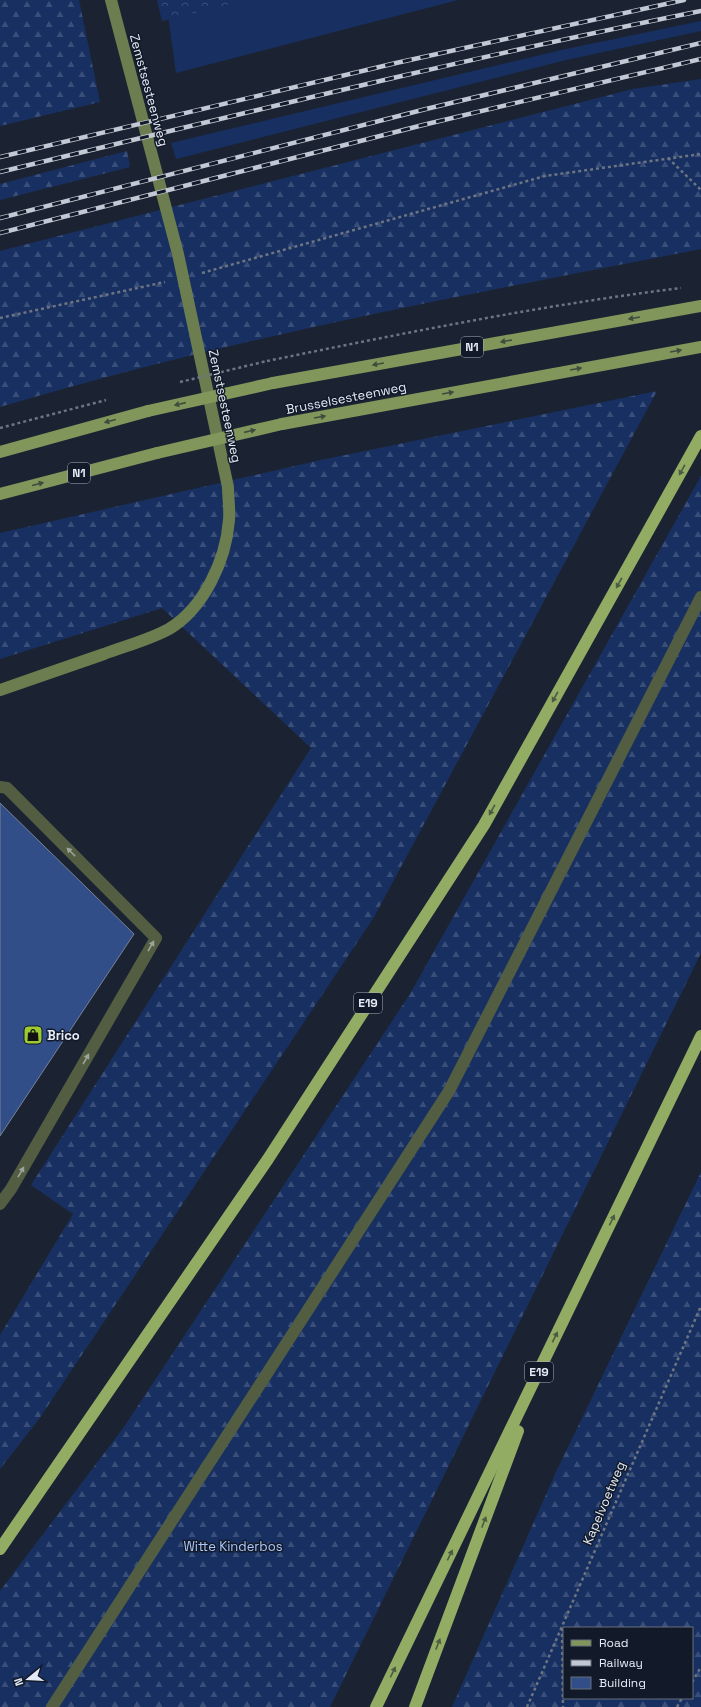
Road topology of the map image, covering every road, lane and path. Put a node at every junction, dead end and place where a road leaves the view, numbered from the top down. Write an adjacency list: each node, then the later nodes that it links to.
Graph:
1 (111, 0): 5 (street, Zemstsesteenweg)
2 (701, 154): 3 (path)
3 (667, 158): 4 (path); 5 (path)
4 (701, 190)
5 (184, 278): 8 (path); 17 (street, Zemstsesteenweg)
6 (683, 288): 10 (path, bridge)
7 (701, 306): 14 (main road, Brusselsesteenweg / N1, one-way to 14, bridge)
8 (0, 318)
9 (701, 347): 15 (main road, Brusselsesteenweg / N1, one-way to 9, bridge)
10 (174, 383)
11 (113, 398): 12 (path)
12 (0, 428)
13 (701, 436): 23 (highway, E19, one-way to 23)
14 (0, 452)
15 (0, 494)
16 (701, 597): 27 (lane)
17 (0, 690)
18 (0, 787): 20 (lane, one-way to 18)
19 (701, 1036): 22 (highway, E19, one-way to 19)
20 (0, 1204)
21 (701, 1306): 24 (path, Kapelvoetweg)
22 (544, 1362): 28 (highway, E19, one-way to 22); 29 (highway, one-way to 22)
23 (0, 1549)
24 (562, 1626): 30 (path, Kapelvoetweg); 31 (path)
25 (701, 1667): 26 (path)
26 (693, 1680)
27 (52, 1707)
28 (376, 1707)
29 (414, 1707)
30 (527, 1707)
31 (563, 1707)

